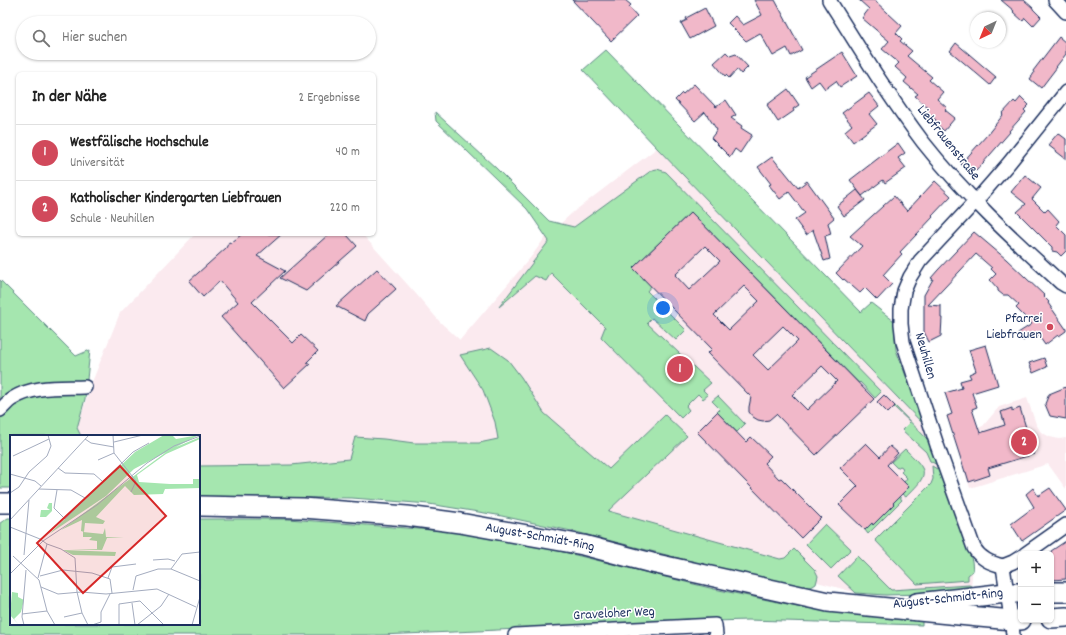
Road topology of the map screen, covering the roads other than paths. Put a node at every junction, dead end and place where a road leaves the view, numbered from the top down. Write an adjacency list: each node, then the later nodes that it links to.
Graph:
1 (829, 0): 5 (street, Liebfrauenstraße)
2 (1055, 0): 3 (street)
3 (1066, 12)
4 (1066, 92): 5 (street, Neuhillen)
5 (975, 202): 6 (street, Liebfrauenstraße); 13 (street, Neuhillen)
6 (1066, 286)
7 (85, 387): 8 (street)
8 (0, 410)
9 (200, 506): 17 (main road, August-Schmidt-Ring)
10 (1066, 526): 11 (street)
11 (1029, 551)
12 (1018, 559): 13 (street)
13 (1003, 566): 16 (street)
14 (1054, 592): 15 (main road)
15 (1066, 592)
16 (1014, 593): 17 (main road, August-Schmidt-Ring); 20 (street)
17 (876, 607): 20 (main road, August-Schmidt-Ring)
18 (1066, 617): 19 (main road)
19 (1054, 618)
20 (1015, 625)
21 (716, 630): 22 (street, Graveloher Weg)
22 (515, 635)

